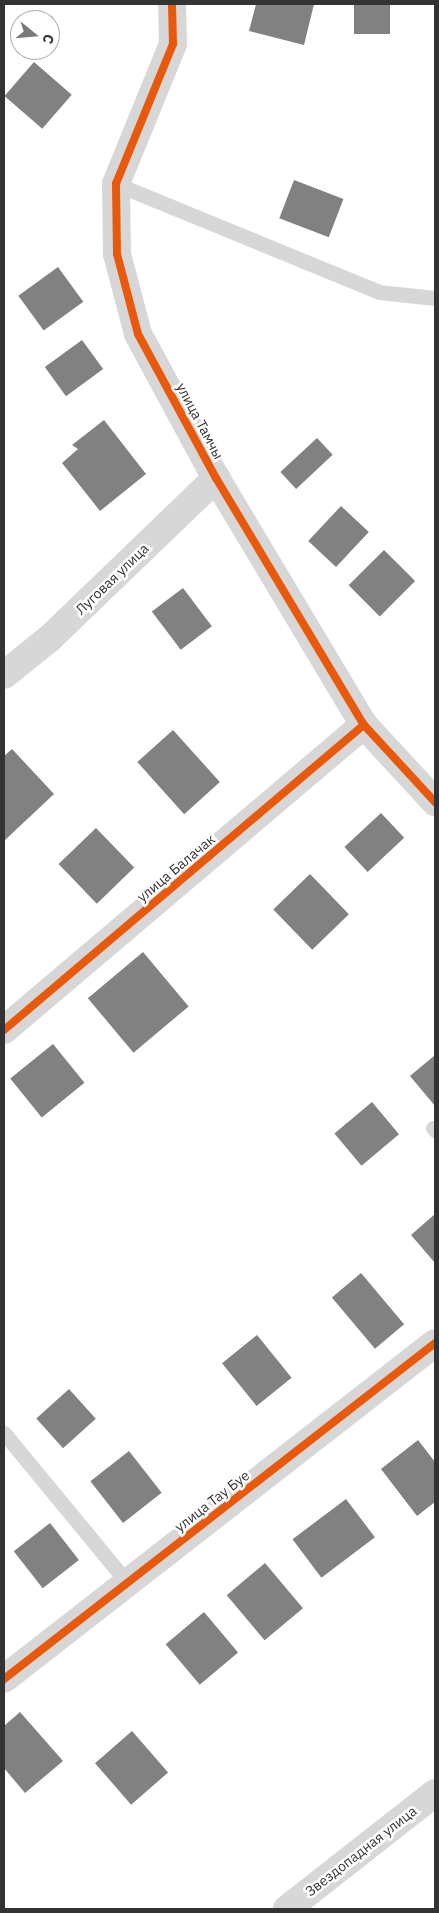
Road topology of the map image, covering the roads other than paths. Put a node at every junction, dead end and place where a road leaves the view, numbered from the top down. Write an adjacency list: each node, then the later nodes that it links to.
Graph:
1 (172, 4): 2 (street, улица Тамчы)
2 (116, 184): 3 (lane); 4 (street, улица Тамчы)
3 (435, 298)
4 (216, 478): 5 (street, Луговая улица); 6 (street, улица Тамчы)
5 (4, 675)
6 (364, 726): 7 (street, улица Тамчы); 8 (street, улица Балачак)
7 (435, 802)
8 (4, 1030)
9 (435, 1343): 11 (street, улица Тау Буе)
10 (4, 1432): 11 (lane)
11 (127, 1582): 12 (street, улица Тау Буе)
12 (4, 1679)
13 (435, 1793): 14 (street, Звездопадная улица)
14 (287, 1909)

